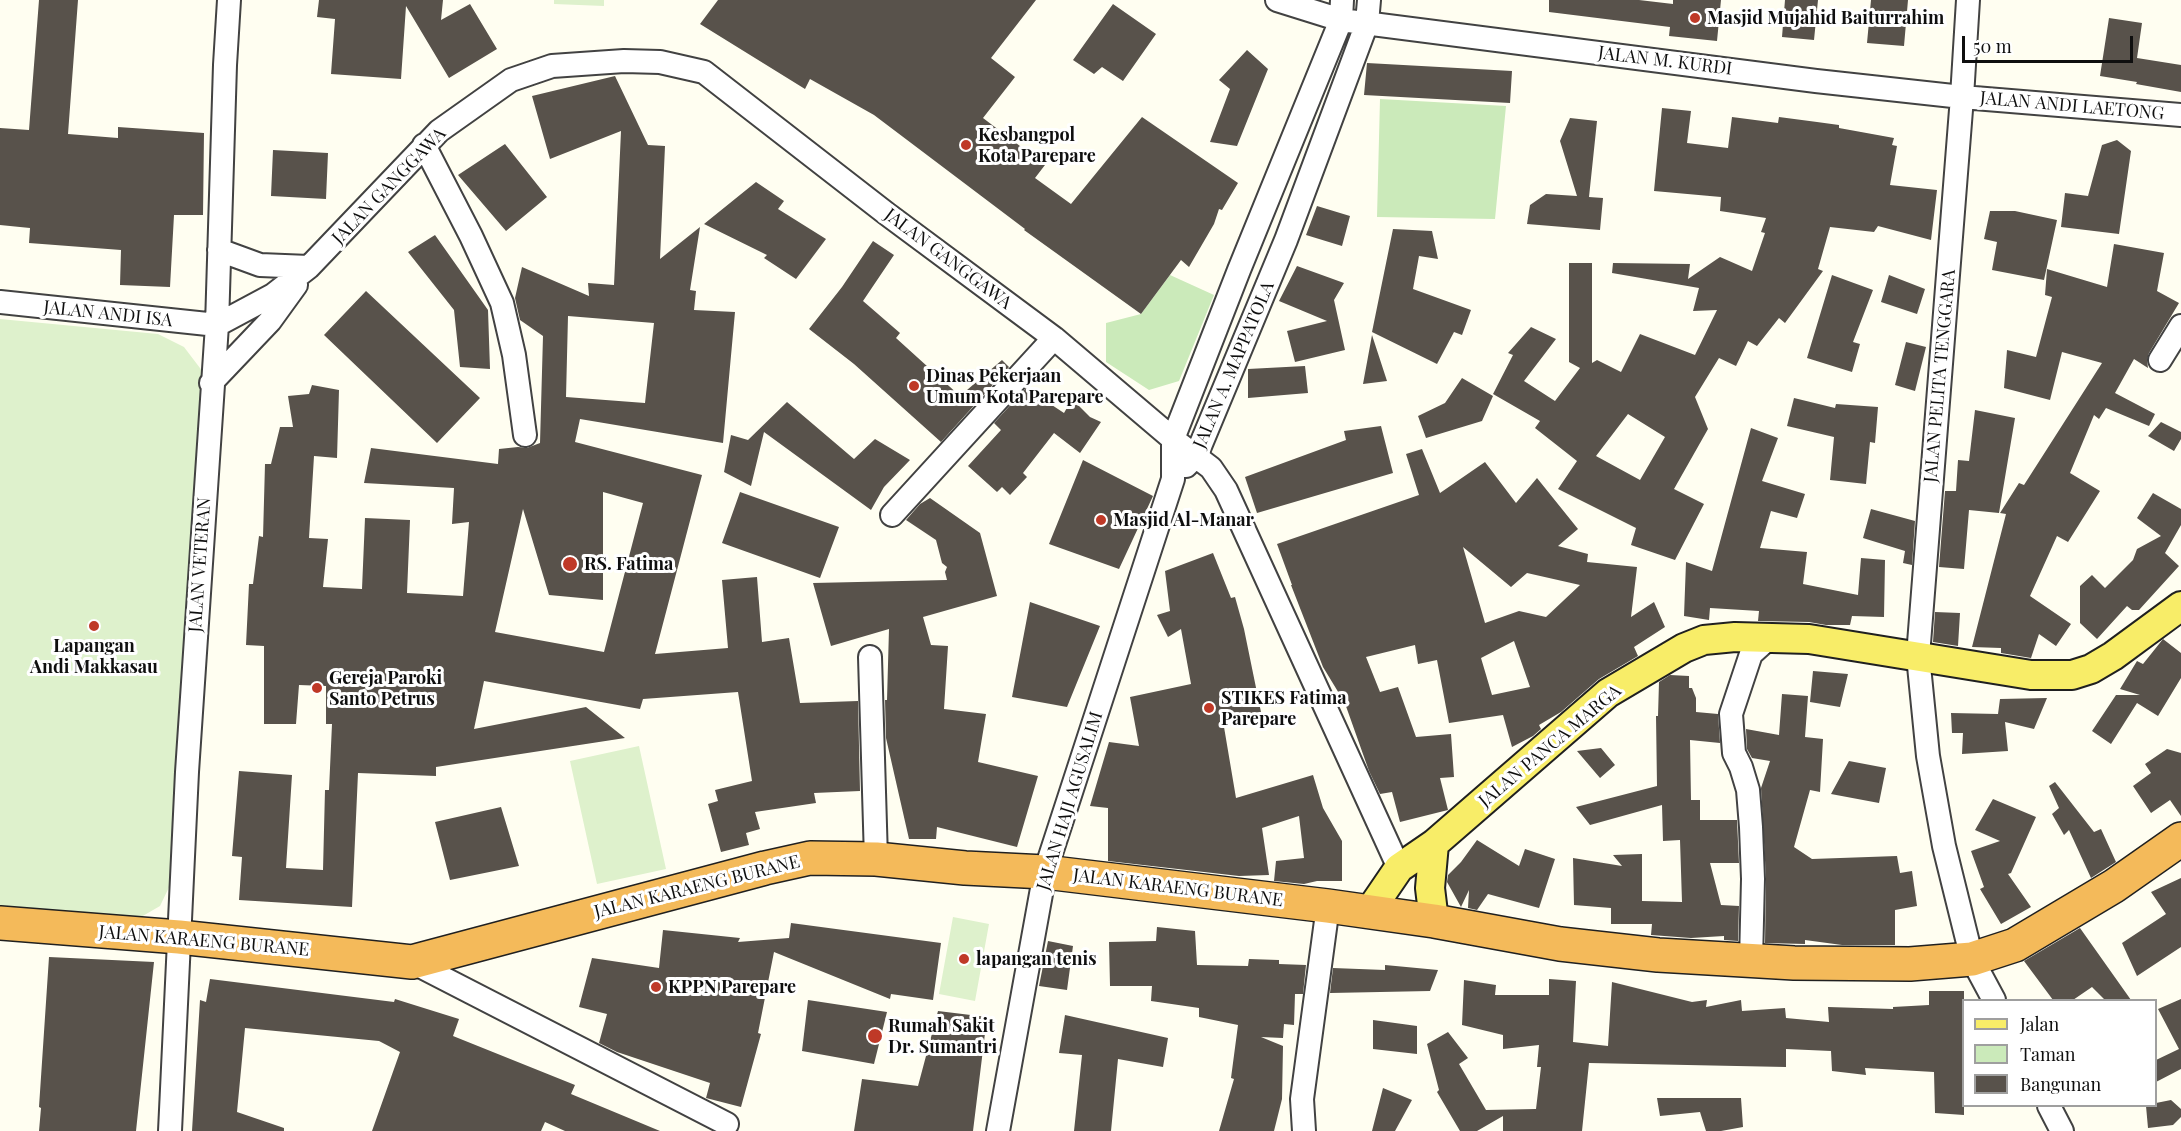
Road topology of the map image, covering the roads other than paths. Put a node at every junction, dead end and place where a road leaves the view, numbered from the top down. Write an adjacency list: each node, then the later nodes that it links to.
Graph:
1 (230, 0): 10 (street, JALAN VETERAN)
2 (1277, 0): 5 (street, JALAN M. KURDI)
3 (1369, 0): 6 (street, JALAN A. MAPPATOLA)
4 (1968, 0): 7 (street, JALAN PELITA TENGGARA)
5 (1342, 10): 6 (street, JALAN M. KURDI); 19 (street, JALAN A. MAPPATOLA)
6 (1367, 23): 7 (street, JALAN M. KURDI); 20 (street, JALAN A. MAPPATOLA)
7 (1962, 97): 8 (street, JALAN ANDI LAETONG); 25 (street, JALAN PELITA TENGGARA)
8 (2181, 115)
9 (424, 145): 11 (street, JALAN GANGGAWA); 15 (street, JALAN GANGGAWA); 18 (street)
10 (219, 250): 11 (street); 13 (street, JALAN VETERAN)
11 (309, 267): 13 (street); 17 (street)
12 (0, 302): 13 (street, JALAN ANDI ISA)
13 (217, 325): 17 (street, JALAN VETERAN)
14 (2181, 326): 16 (street)
15 (1054, 338): 19 (street, JALAN GANGGAWA); 22 (street)
16 (2160, 360)
17 (212, 383): 36 (street, JALAN VETERAN)
18 (525, 435)
19 (1173, 439): 20 (street, JALAN GANGGAWA); 21 (street, JALAN A. MAPPATOLA)
20 (1196, 456): 21 (street, JALAN A. MAPPATOLA); 30 (street, JALAN GANGGAWA)
21 (1173, 479): 31 (street, JALAN HAJI AGUSALIM)
22 (892, 515)
23 (2181, 606): 25 (main road, JALAN PANCA MARGA)
24 (1771, 636): 25 (main road, JALAN PANCA MARGA); 28 (main road, JALAN PANCA MARGA); 38 (street)
25 (1918, 656): 37 (street, JALAN PELITA TENGGARA)
26 (870, 657): 29 (street)
27 (2181, 839): 37 (highway, JALAN KARAENG BURANE)
28 (1434, 844): 30 (main road, JALAN PANCA MARGA); 34 (main road)
29 (876, 859): 31 (highway, JALAN KARAENG BURANE); 39 (highway, JALAN KARAENG BURANE)
30 (1399, 868): 33 (main road)
31 (1045, 872): 32 (highway, JALAN KARAENG BURANE); 44 (street, JALAN HAJI AGUSALIM)
32 (1328, 906): 33 (highway, JALAN KARAENG BURANE); 45 (street)
33 (1369, 912): 34 (highway, JALAN KARAENG BURANE)
34 (1434, 921): 38 (highway, JALAN KARAENG BURANE)
35 (0, 923): 36 (highway, JALAN KARAENG BURANE)
36 (178, 937): 39 (highway, JALAN KARAENG BURANE); 43 (street, JALAN VETERAN)
37 (1972, 959): 38 (highway, JALAN KARAENG BURANE); 40 (street, JALAN PELITA TENGGARA)
38 (1751, 961)
39 (412, 962): 42 (street)
40 (1993, 999)
41 (2050, 1107): 46 (street)
42 (727, 1124)
43 (170, 1131)
44 (998, 1131)
45 (1304, 1131)
46 (2062, 1131)

